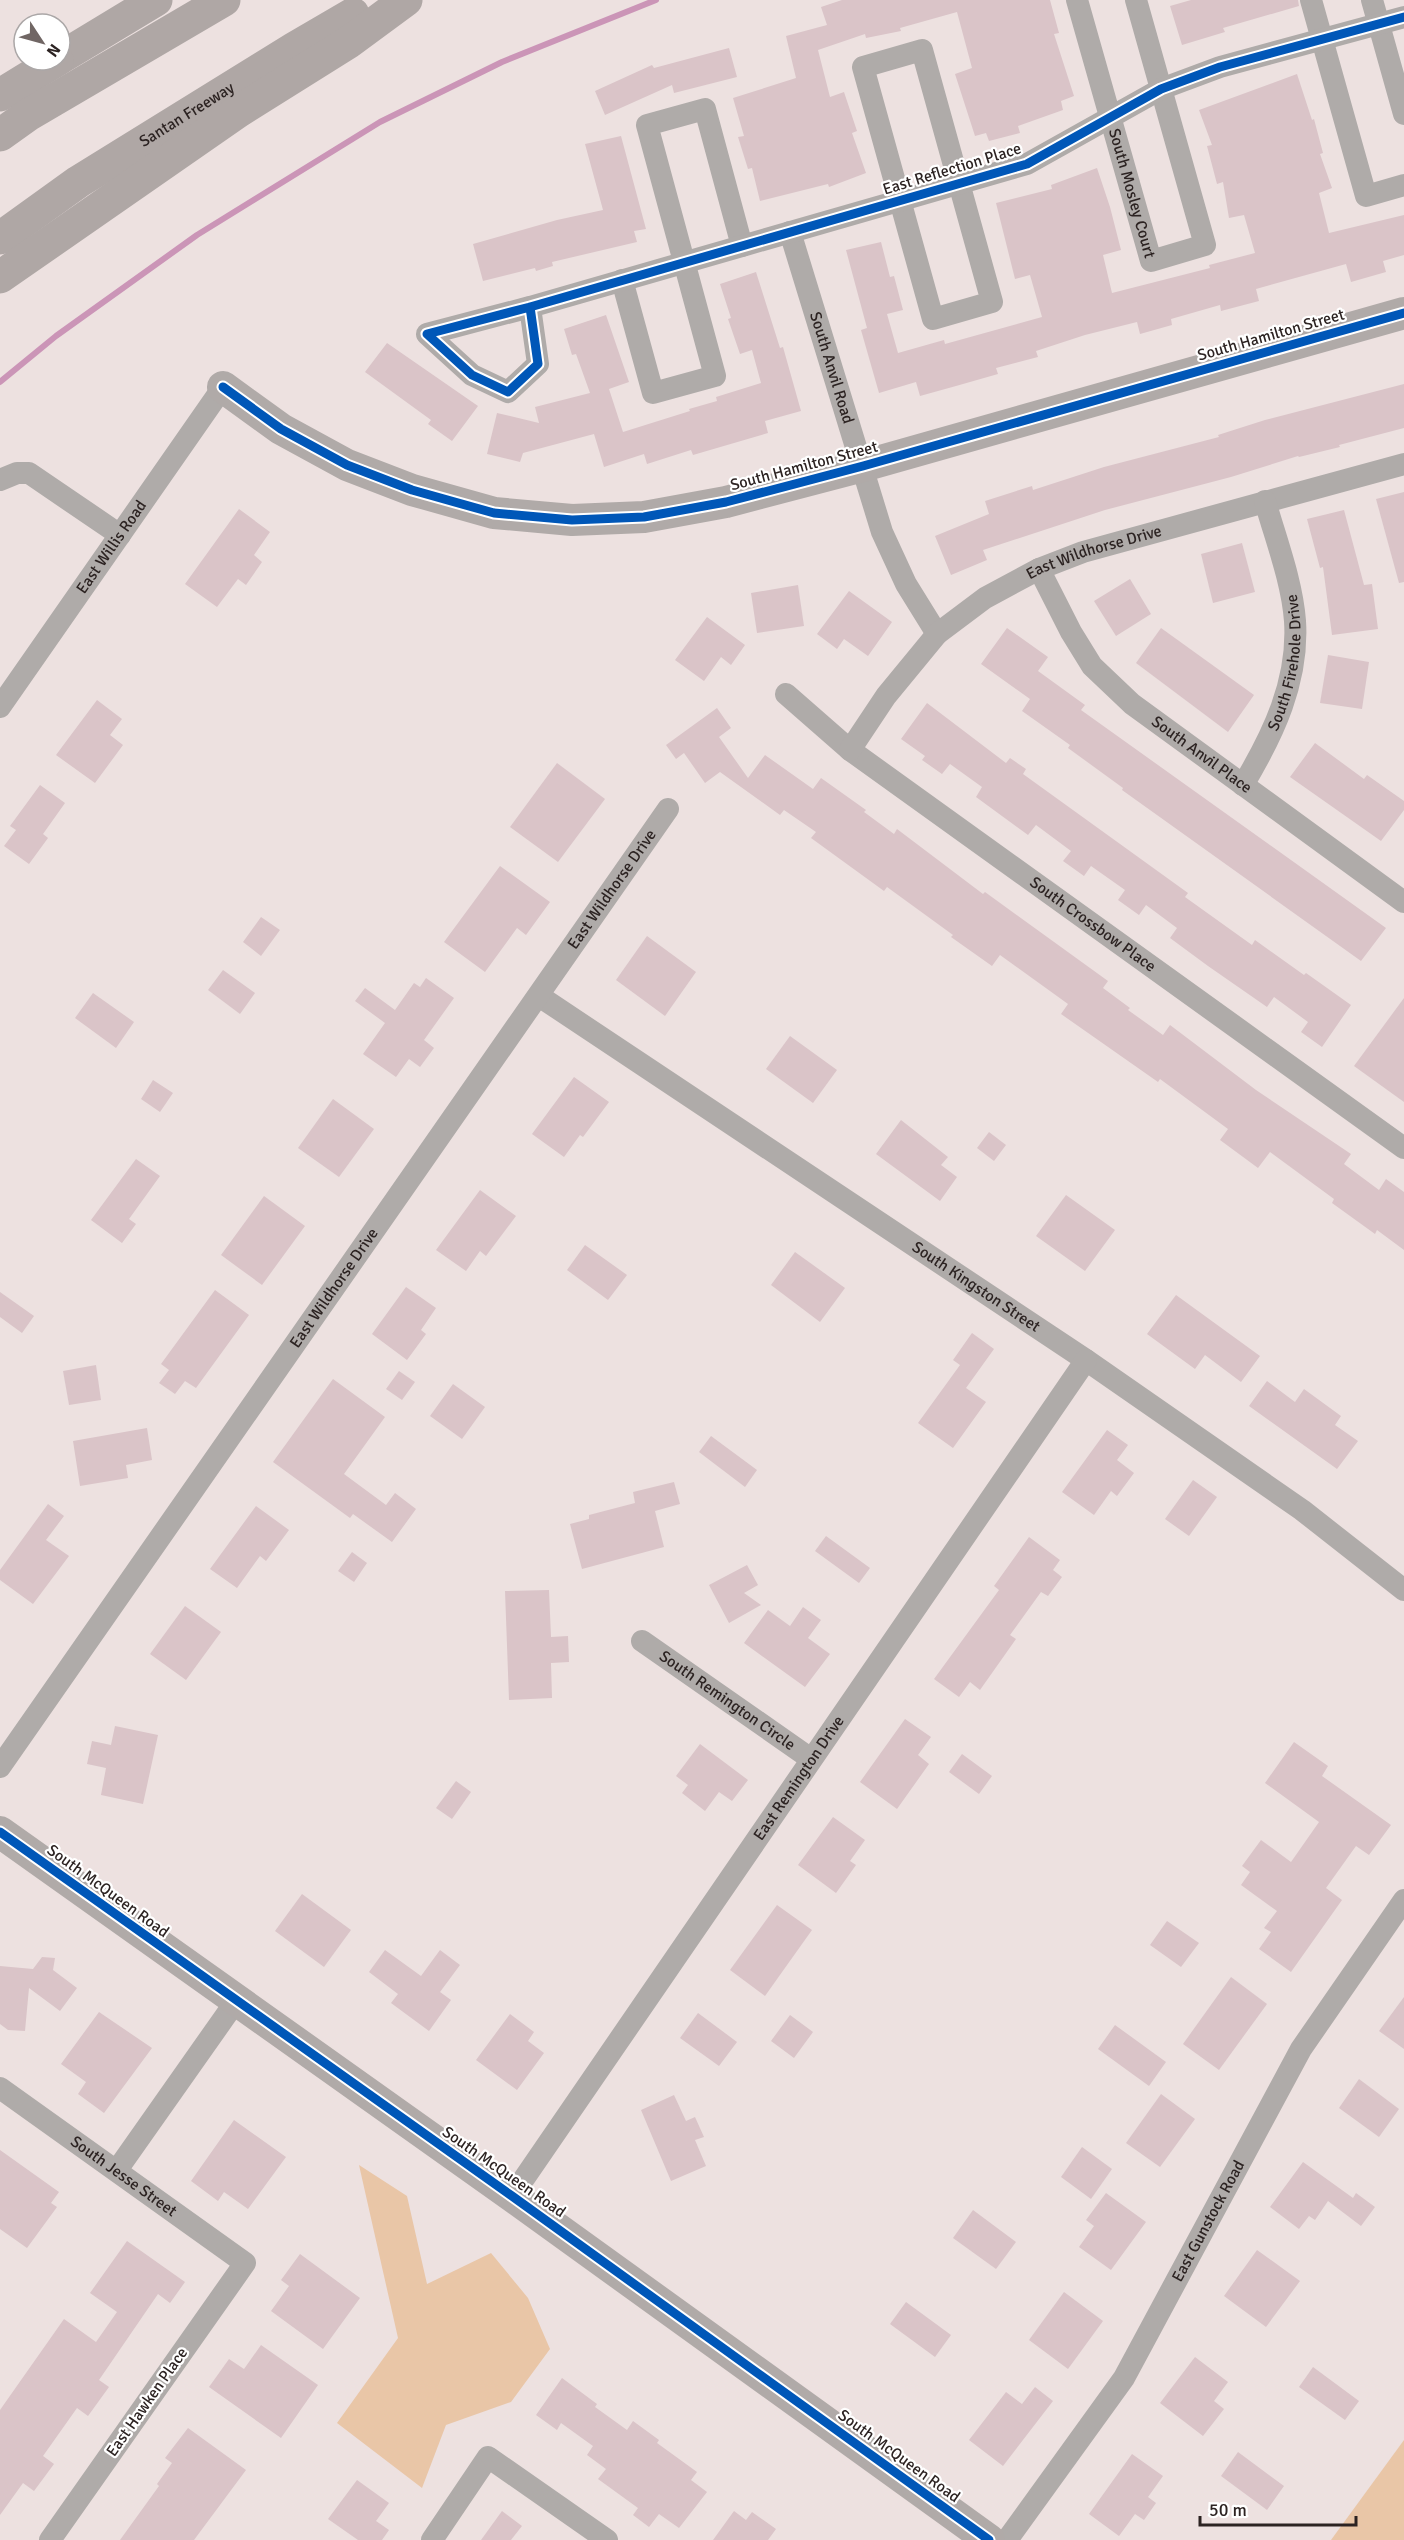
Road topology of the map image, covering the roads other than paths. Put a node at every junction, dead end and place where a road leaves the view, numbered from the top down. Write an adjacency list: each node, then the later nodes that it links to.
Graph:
1 (156, 0): 12 (highway)
2 (224, 0): 18 (highway)
3 (380, 0): 23 (highway, Santan Freeway)
4 (406, 0): 26 (highway)
5 (1077, 0): 17 (street, South Mosley Court)
6 (1136, 0): 14 (street, South Mosley Court)
7 (1311, 0): 11 (street)
8 (1372, 0): 10 (street)
9 (1404, 17): 10 (street, East Reflection Place)
10 (1379, 24): 11 (street, East Reflection Place); 16 (street)
11 (1322, 39): 14 (street, East Reflection Place); 20 (street)
12 (72, 51)
13 (38, 72): 15 (highway)
14 (1161, 89): 17 (street, East Reflection Place); 17 (street, South Mosley Court)
15 (0, 95)
16 (1404, 114)
17 (1110, 116): 19 (street, East Reflection Place)
18 (0, 135)
19 (959, 184): 21 (street, East Reflection Place); 21 (street); 21 (street)
20 (1404, 185)
21 (900, 201): 22 (street, East Reflection Place)
22 (790, 232): 24 (street, East Reflection Place); 32 (street, South Anvil Road)
23 (0, 238)
24 (742, 246): 25 (street, East Reflection Place); 25 (street)
25 (684, 263): 27 (street, East Reflection Place); 27 (street)
26 (0, 277)
27 (622, 280): 28 (street, East Reflection Place)
28 (530, 307): 28 (street, East Reflection Place)
29 (1404, 312): 32 (street, South Hamilton Street)
30 (223, 387): 32 (street, South Hamilton Street); 35 (street, East Willis Road)
31 (1404, 464): 34 (street, East Wildhorse Drive)
32 (863, 466): 37 (street, South Anvil Road)
33 (0, 480): 35 (street)
34 (1265, 501): 36 (street, East Wildhorse Drive); 41 (street, South Firehole Drive)
35 (120, 535): 39 (street, East Willis Road)
36 (1040, 569): 37 (street, East Wildhorse Drive); 41 (street, South Anvil Place)
37 (937, 634): 40 (street, East Wildhorse Drive)
38 (786, 694): 40 (street, South Crossbow Place)
39 (0, 707)
40 (850, 750): 45 (street, South Crossbow Place)
41 (1243, 785): 43 (street, South Anvil Place)
42 (669, 809): 44 (street, East Wildhorse Drive)
43 (1404, 902)
44 (539, 996): 46 (street, South Kingston Street); 50 (street, East Wildhorse Drive)
45 (1404, 1148)
46 (1086, 1360): 47 (street, South Kingston Street); 49 (street, East Remington Drive)
47 (1404, 1590)
48 (642, 1641): 49 (street, South Remington Circle)
49 (811, 1759): 56 (street, East Remington Drive)
50 (0, 1767)
51 (0, 1832): 53 (street, South McQueen Road)
52 (1404, 1900): 62 (street, East Gunstock Road)
53 (236, 2001): 55 (street); 56 (street, South McQueen Road)
54 (0, 2088): 55 (street, South Jesse Street)
55 (117, 2170): 57 (street, South Jesse Street)
56 (512, 2196): 61 (street, South McQueen Road)
57 (245, 2264): 58 (street, East Hawken Place)
58 (50, 2540)
59 (432, 2540): 60 (street)
60 (607, 2540)
61 (989, 2540)
62 (1007, 2540)

